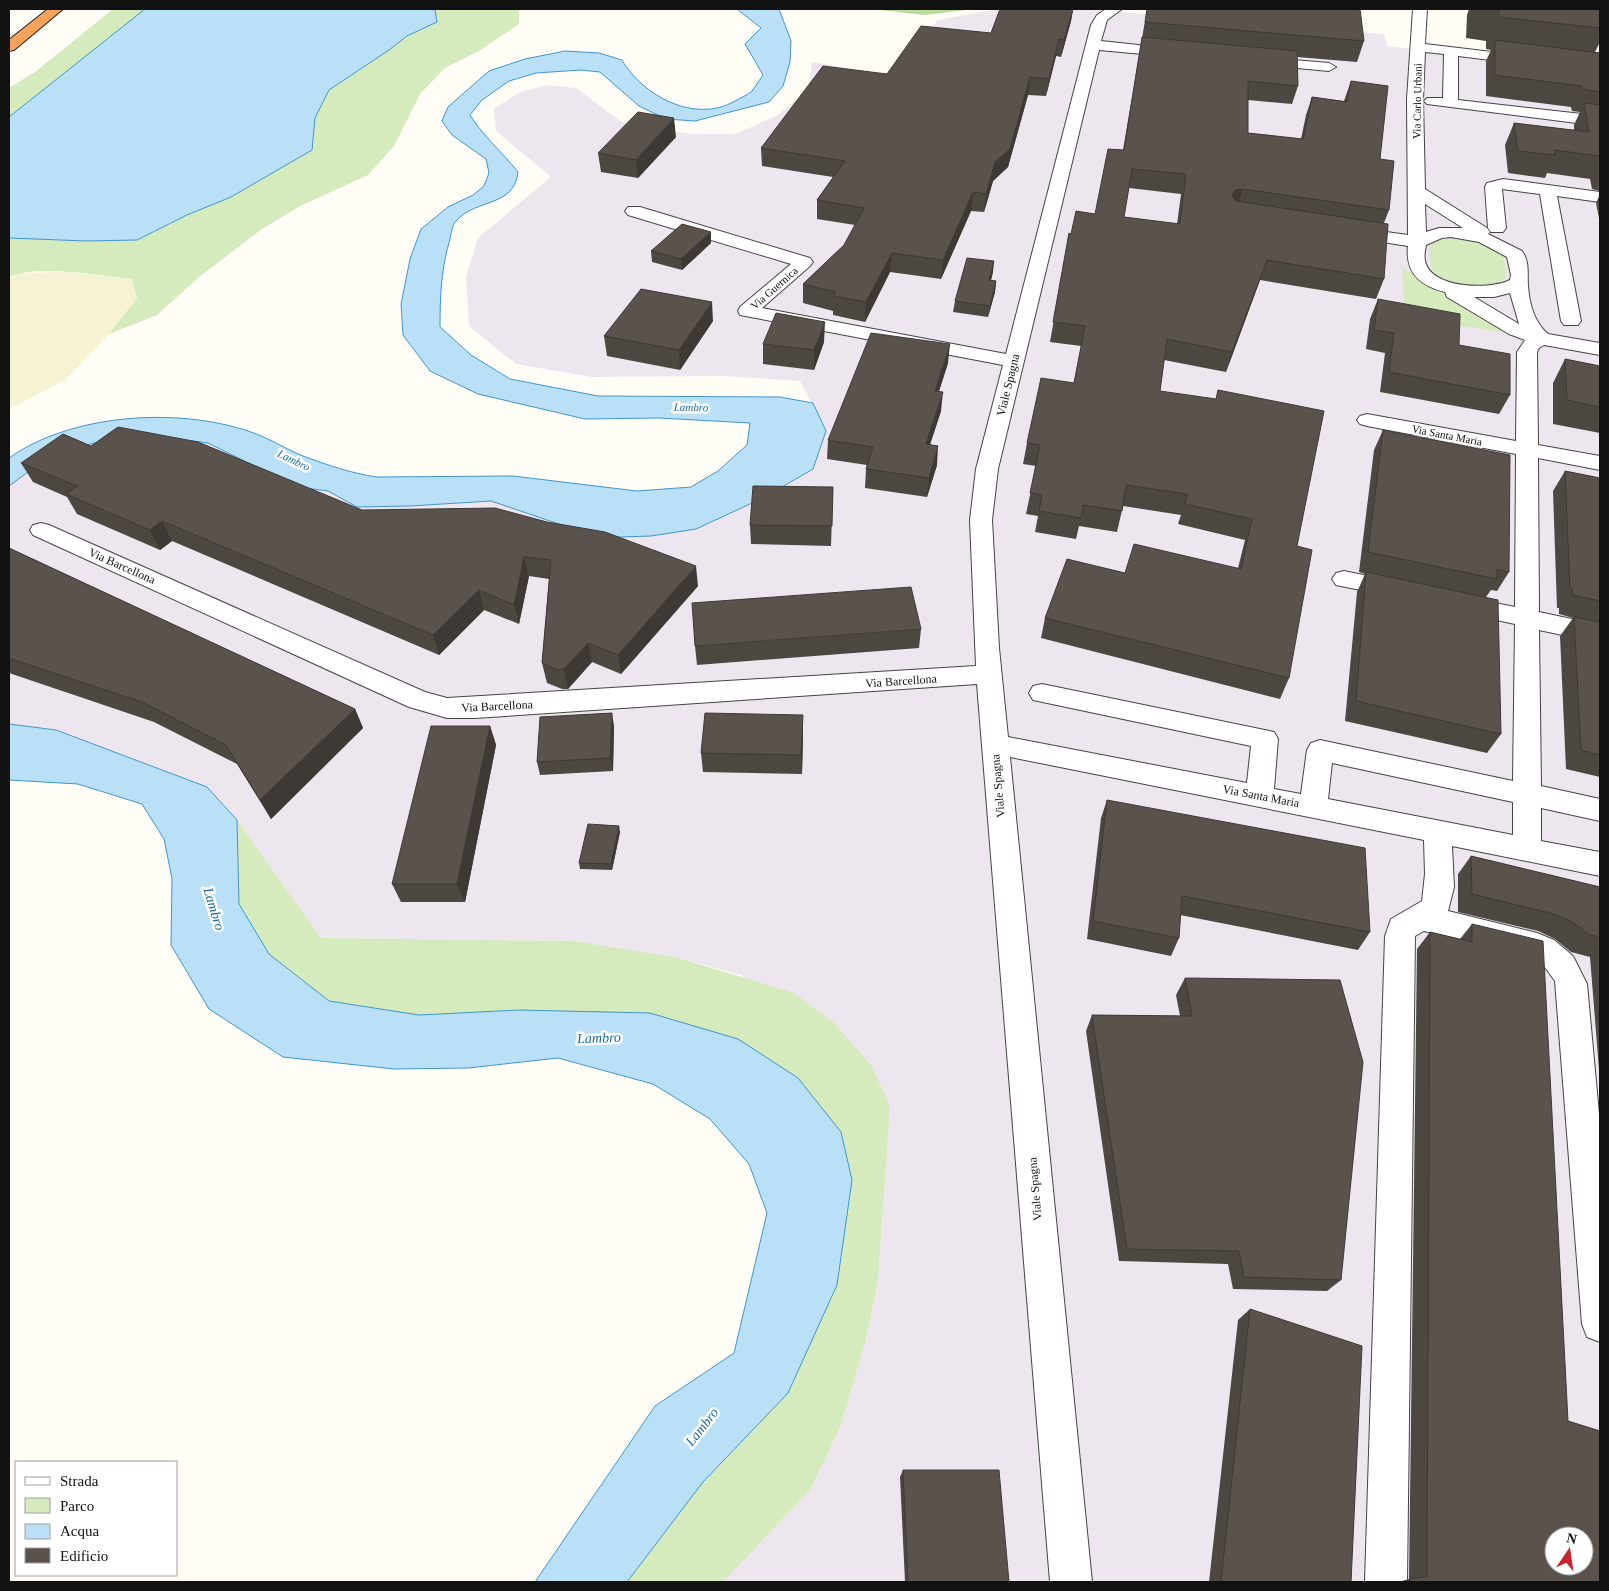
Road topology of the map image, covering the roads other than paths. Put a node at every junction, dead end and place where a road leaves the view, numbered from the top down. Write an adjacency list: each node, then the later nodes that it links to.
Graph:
1 (56, 9): 5 (highway)
2 (1115, 9): 4 (street, Viale Spagna)
3 (1420, 9): 6 (street, Via Carlo Urbani)
4 (1093, 45): 8 (street); 31 (street, Viale Spagna)
5 (9, 47)
6 (1418, 47): 7 (street); 12 (street, Via Carlo Urbani)
7 (1452, 51): 11 (street); 13 (street)
8 (1193, 54)
9 (1241, 59): 10 (street)
10 (1328, 67)
11 (1600, 70)
12 (1415, 99): 13 (street); 16 (street, Via Carlo Urbani)
13 (1450, 104): 14 (street)
14 (1600, 121)
15 (1497, 191): 17 (street); 18 (street); 22 (street)
16 (1416, 192): 22 (street); 23 (street, Via Carlo Urbani)
17 (1600, 197)
18 (1513, 204)
19 (1531, 206): 25 (street)
20 (634, 211): 31 (street, Via Guernica)
21 (1335, 230): 23 (street)
22 (1495, 234): 23 (street); 24 (street)
23 (1417, 242): 26 (street, Via Carlo Urbani)
24 (1516, 255): 25 (street); 27 (street)
25 (1547, 259): 28 (street)
26 (1434, 281): 27 (street); 29 (street, Via Carlo Urbani)
27 (1518, 283): 29 (street)
28 (1570, 321)
29 (1542, 339): 30 (street, Via Carlo Urbani); 33 (street)
30 (1600, 349)
31 (1014, 361): 39 (street, Viale Spagna)
32 (1367, 420): 33 (street, Via Santa Maria)
33 (1527, 450): 34 (street, Via Santa Maria); 37 (street)
34 (1600, 463)
35 (41, 530): 39 (street, Via Barcellona)
36 (1344, 579): 37 (street)
37 (1527, 618): 38 (street); 43 (street)
38 (1600, 634)
39 (990, 674): 41 (street, Viale Spagna)
40 (1042, 693): 42 (street)
41 (994, 744): 42 (street, Via Santa Maria); 51 (street, Viale Spagna)
42 (1260, 795): 44 (street, Via Santa Maria)
43 (1527, 795): 44 (street); 45 (street); 47 (street)
44 (1313, 806): 46 (street, Via Santa Maria)
45 (1600, 810)
46 (1437, 830): 47 (street, Via Santa Maria); 49 (street)
47 (1527, 849): 48 (street, Via Santa Maria)
48 (1600, 864)
49 (1420, 917): 50 (street); 52 (street)
50 (1600, 1324)
51 (1071, 1582)
52 (1386, 1582)

